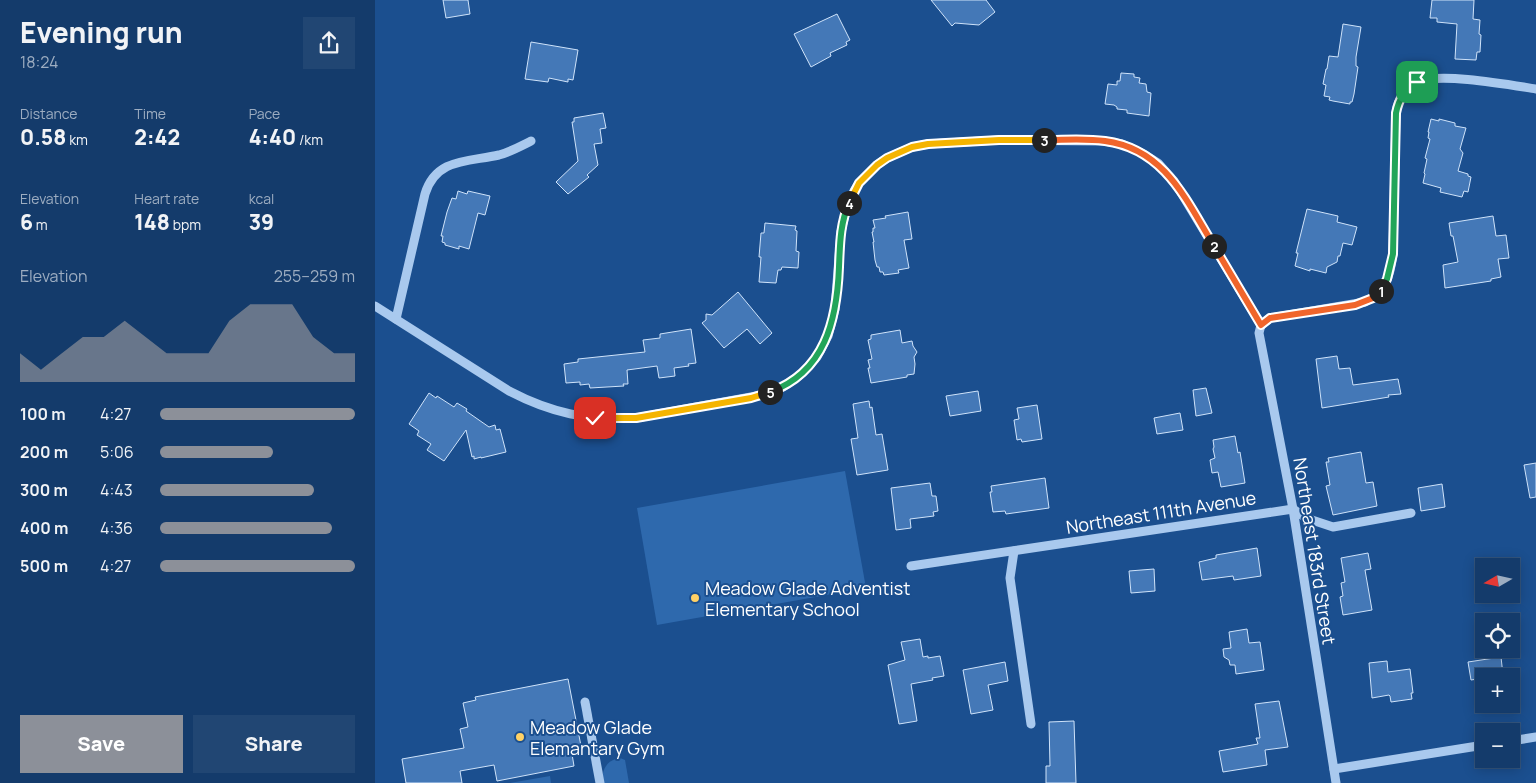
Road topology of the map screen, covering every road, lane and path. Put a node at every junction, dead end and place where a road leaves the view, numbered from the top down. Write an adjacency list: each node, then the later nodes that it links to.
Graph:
1 (1536, 89): 5 (street)
2 (531, 141): 4 (street)
3 (375, 306): 4 (street)
4 (396, 319): 5 (street)
5 (1261, 325): 6 (street, Northeast 183rd Street)
6 (1293, 508): 7 (street); 8 (street, Northeast 111th Avenue); 15 (street, Northeast 183rd Street)
7 (1411, 513)
8 (1014, 551): 9 (street, Northeast 111th Avenue); 11 (street)
9 (911, 566)
10 (585, 702): 16 (street)
11 (1031, 724)
12 (1536, 737): 13 (street)
13 (1520, 740)
14 (1475, 746): 15 (street)
15 (1334, 769): 17 (street, Northeast 183rd Street)
16 (599, 783)
17 (1336, 783)

